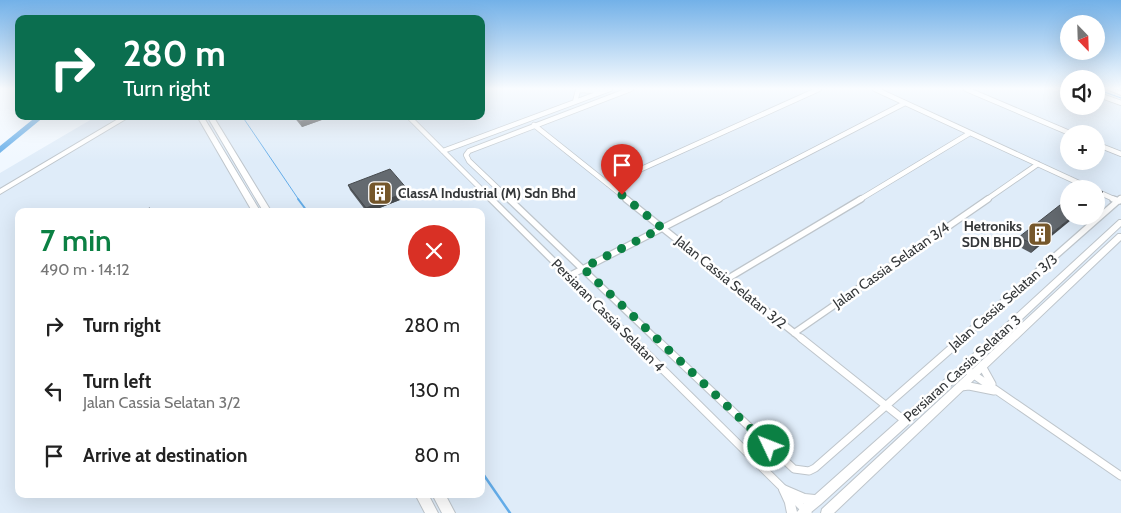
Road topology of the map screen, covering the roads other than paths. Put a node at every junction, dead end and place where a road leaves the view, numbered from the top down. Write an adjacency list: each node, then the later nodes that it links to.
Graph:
1 (546, 113): 16 (street)
2 (568, 113): 12 (street)
3 (766, 113): 25 (street)
4 (886, 113): 33 (street)
5 (927, 113): 14 (street)
6 (1022, 113): 13 (street)
7 (114, 120): 26 (street)
8 (121, 120): 27 (street)
9 (202, 120): 21 (main road)
10 (212, 120): 20 (main road)
11 (412, 120): 15 (street, Persiaran Cassia Selatan 4)
12 (534, 126): 25 (street, Jalan Cassia Selatan 3/2); 35 (street, Jalan Cassia Selatan 3/3)
13 (1060, 129)
14 (970, 133): 23 (street); 37 (street)
15 (435, 143): 16 (street); 18 (street, Persiaran Cassia Selatan 4)
16 (457, 146): 18 (street); 22 (street)
17 (1105, 148): 19 (street)
18 (443, 151): 22 (street, Persiaran Cassia Selatan 4)
19 (1121, 154)
20 (234, 156): 21 (main road); 31 (main road)
21 (225, 158): 30 (main road)
22 (451, 159): 36 (street, Persiaran Cassia Selatan 4)
23 (1038, 164): 24 (street); 38 (street, Jalan Cassia Selatan 3/4)
24 (1073, 180)
25 (608, 184): 33 (street, Jalan Cassia Selatan 3/2)
26 (0, 188)
27 (0, 192)
28 (1105, 194): 29 (street)
29 (1120, 200): 44 (street, Jalan Cassia Selatan 3/3)
30 (254, 208)
31 (265, 208)
32 (1121, 222): 40 (street, Persiaran Cassia Selatan 3)
33 (662, 228): 35 (street); 37 (street, Jalan Cassia Selatan 3/2)
34 (1121, 236): 39 (street, Persiaran Cassia Selatan 3)
35 (583, 268): 36 (street); 44 (street, Jalan Cassia Selatan 3/3)
36 (569, 276): 47 (street, Persiaran Cassia Selatan 4)
37 (727, 280): 38 (street, Jalan Cassia Selatan 3/2)
38 (794, 333): 44 (street, Jalan Cassia Selatan 3/2)
39 (982, 366): 41 (street, Persiaran Cassia Selatan 3); 43 (street)
40 (964, 368): 41 (street); 45 (street, Persiaran Cassia Selatan 3)
41 (974, 374): 42 (street, Persiaran Cassia Selatan 3); 43 (street)
42 (960, 387): 43 (street); 55 (street, Persiaran Cassia Selatan 3)
43 (999, 392): 46 (street)
44 (885, 405): 45 (street, Jalan Cassia Selatan 3/2)
45 (904, 420): 50 (street, Persiaran Cassia Selatan 3)
46 (1121, 476)
47 (784, 490): 50 (street); 51 (street, Persiaran Cassia Selatan 4); 54 (street)
48 (423, 498): 52 (main road)
49 (440, 498): 53 (main road)
50 (817, 500): 51 (street, Persiaran Cassia Selatan 3)
51 (805, 512)
52 (432, 513)
53 (449, 513)
54 (792, 513)
55 (826, 513)

